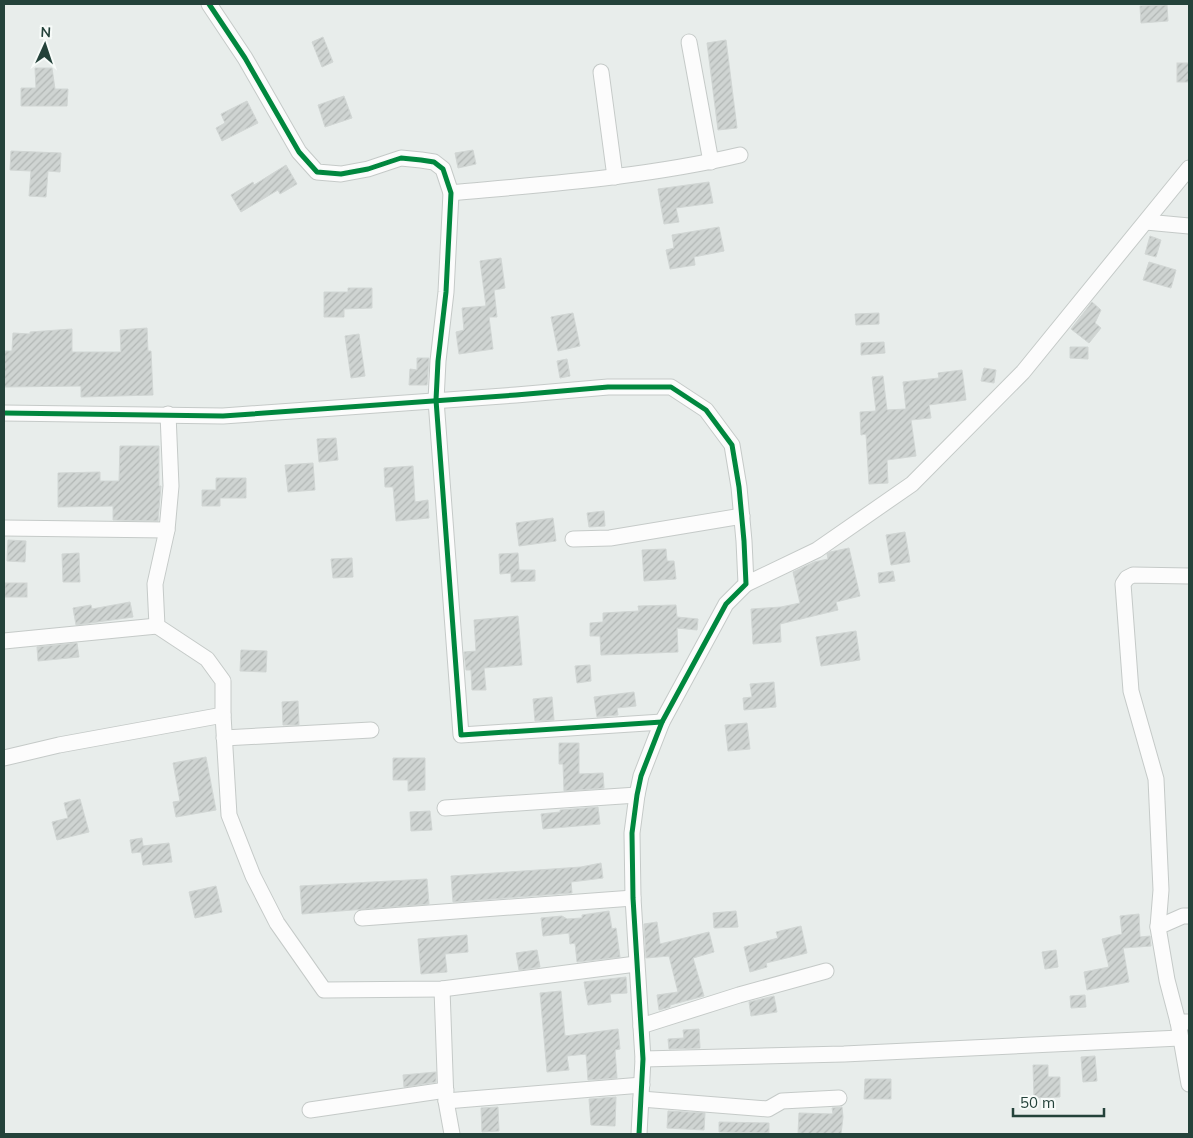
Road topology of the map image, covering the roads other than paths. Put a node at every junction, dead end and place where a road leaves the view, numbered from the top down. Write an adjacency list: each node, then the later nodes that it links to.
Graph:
1 (210, 4): 8 (street)
2 (689, 42): 5 (street)
3 (601, 72): 7 (street)
4 (740, 155): 5 (street)
5 (711, 162): 7 (street)
6 (1189, 168): 9 (street)
7 (615, 177): 8 (street)
8 (451, 193): 11 (street)
9 (1146, 222): 10 (street); 19 (street)
10 (1189, 226)
11 (436, 400): 13 (street); 14 (street); 23 (street)
12 (4, 413): 13 (street)
13 (168, 414): 16 (street)
14 (742, 516): 17 (street); 19 (street)
15 (4, 528): 16 (street)
16 (166, 530): 20 (street)
17 (573, 539)
18 (1189, 576): 32 (street)
19 (746, 584): 23 (street)
20 (157, 626): 21 (street); 22 (street)
21 (4, 641)
22 (222, 715): 25 (street); 26 (street)
23 (662, 722): 27 (street)
24 (371, 730): 25 (street)
25 (224, 738): 35 (street)
26 (4, 758)
27 (637, 795): 28 (street); 29 (street)
28 (445, 808)
29 (633, 898): 31 (street); 33 (street)
30 (1189, 916): 32 (street)
31 (362, 918)
32 (1158, 926): 36 (street)
33 (636, 964): 35 (street); 37 (street)
34 (826, 970): 37 (street)
35 (442, 989): 42 (street)
36 (1183, 1022): 38 (street)
37 (641, 1026): 39 (street)
38 (1180, 1038): 39 (street); 40 (street)
39 (643, 1059): 41 (street)
40 (1189, 1084)
41 (641, 1092): 42 (street); 43 (street); 46 (street)
42 (446, 1096): 44 (street); 45 (street)
43 (839, 1098)
44 (310, 1110)
45 (452, 1134)
46 (639, 1134)

